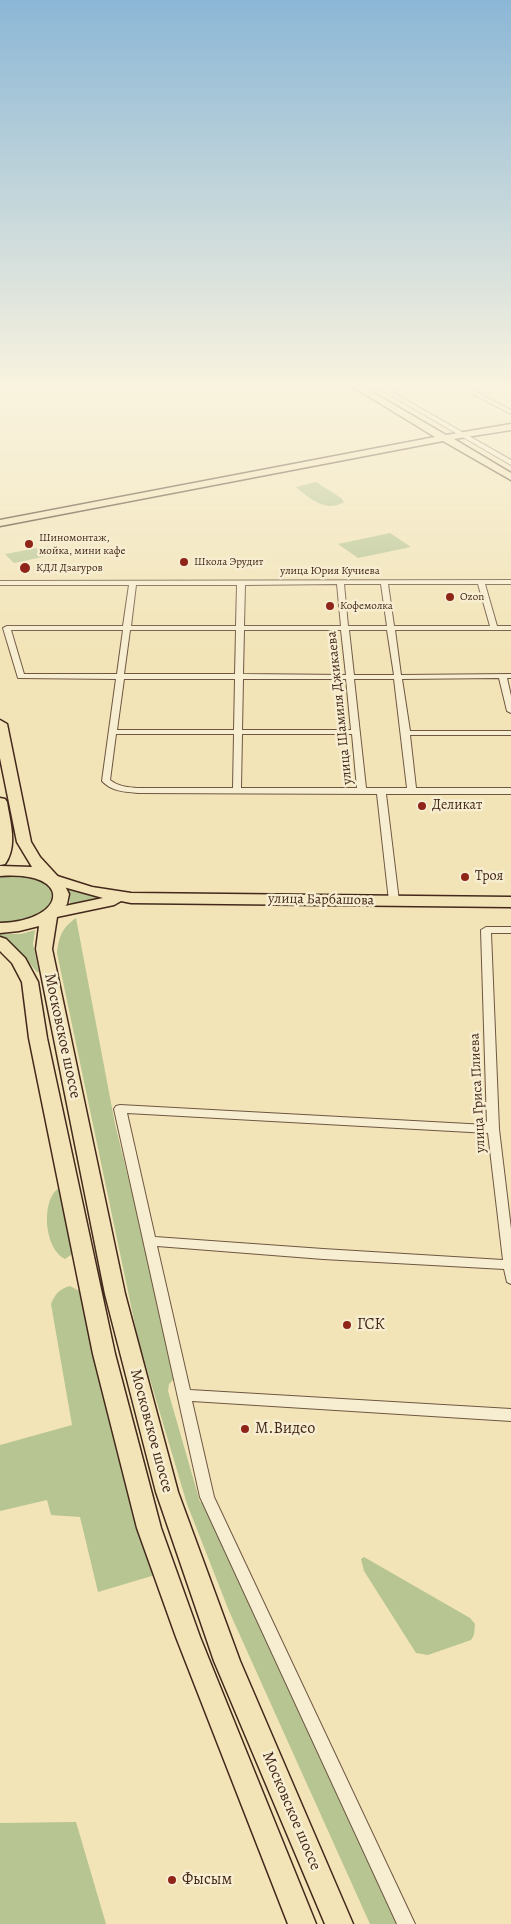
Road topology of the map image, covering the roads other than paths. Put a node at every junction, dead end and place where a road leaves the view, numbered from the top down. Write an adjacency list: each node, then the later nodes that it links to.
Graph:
1 (263, 475): 3 (main road)
2 (269, 475): 4 (main road)
3 (0, 523)
4 (0, 528)
5 (0, 582): 10 (street, улица Юрия Кучиева)
6 (340, 582): 7 (street, улица Юрия Кучиева); 11 (street, улица Юрия Кучиева); 13 (street, улица Шамиля Джикаева)
7 (384, 582): 8 (street, улица Юрия Кучиева); 14 (street)
8 (481, 582): 9 (street, улица Юрия Кучиева); 15 (street)
9 (511, 582)
10 (133, 583): 11 (street, улица Юрия Кучиева); 12 (street)
11 (241, 583): 17 (street)
12 (127, 628): 17 (street); 20 (street); 20 (street)
13 (346, 628): 14 (street); 17 (street); 22 (street, улица Шамиля Джикаева)
14 (389, 628): 15 (street); 23 (street)
15 (494, 628): 16 (street)
16 (511, 628)
17 (241, 629): 21 (street)
18 (502, 676): 19 (street); 23 (street); 24 (street)
19 (511, 676)
20 (121, 677): 21 (street); 26 (street)
21 (240, 677): 22 (street); 27 (street)
22 (350, 677): 23 (street); 28 (street, улица Шамиля Джикаева)
23 (397, 677): 29 (street)
24 (511, 711)
25 (0, 724): 39 (main road)
26 (113, 732): 27 (street); 31 (street)
27 (239, 732): 28 (street); 31 (street)
28 (355, 732): 32 (street, улица Шамиля Джикаева)
29 (406, 733): 30 (street); 34 (street)
30 (511, 734)
31 (237, 790): 32 (street)
32 (362, 791): 33 (street, улица Шамиля Джикаева)
33 (381, 791): 34 (street, улица Шамиля Джикаева); 41 (street)
34 (412, 791): 35 (street, улица Шамиля Джикаева)
35 (511, 791)
36 (0, 802): 37 (main road)
37 (0, 861)
38 (0, 871): 39 (main road, улица Барбашова)
39 (51, 879): 40 (main road, улица Барбашова); 43 (main road, Московское шоссе)
40 (131, 898): 41 (main road, улица Барбашова); 43 (main road, улица Барбашова)
41 (394, 901): 42 (main road, улица Барбашова)
42 (511, 902)
43 (50, 914): 44 (main road, улица Барбашова); 54 (main road, Московское шоссе)
44 (0, 928)
45 (511, 930): 47 (street, улица Гриса Плиева)
46 (0, 942): 53 (main road, Московское шоссе)
47 (493, 1129): 48 (street); 49 (street, улица Гриса Плиева)
48 (150, 1241): 49 (street); 51 (street)
49 (510, 1264): 50 (street, улица Гриса Плиева)
50 (511, 1279)
51 (185, 1395): 52 (street); 55 (street)
52 (511, 1415)
53 (302, 1924)
54 (339, 1924)
55 (406, 1924)

